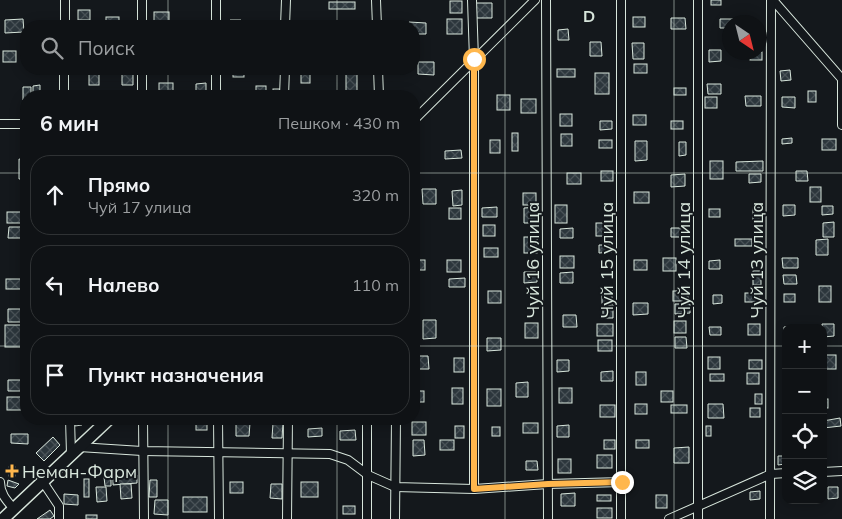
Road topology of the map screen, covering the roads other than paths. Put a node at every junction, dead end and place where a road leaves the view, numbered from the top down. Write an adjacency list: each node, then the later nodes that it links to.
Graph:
1 (65, 0): 12 (street)
2 (142, 0): 13 (street)
3 (216, 0): 14 (street)
4 (286, 0): 15 (street)
5 (376, 0): 16 (street)
6 (472, 0): 17 (street)
7 (536, 0): 17 (street)
8 (546, 0): 52 (street, Чуй 16 улица)
9 (621, 0): 51 (street, Чуй 15 улица)
10 (698, 0): 55 (street, Чуй 14 улица)
11 (772, 0): 23 (street); 47 (street, Чуй 13 улица)
12 (65, 20)
13 (142, 20)
14 (216, 20)
15 (285, 20)
16 (377, 20)
17 (474, 59): 29 (street); 54 (street)
18 (64, 75): 24 (street)
19 (142, 75): 25 (street)
20 (216, 75): 26 (street)
21 (285, 75): 27 (street)
22 (378, 75): 28 (street)
23 (842, 79): 32 (street)
24 (64, 90)
25 (142, 90)
26 (216, 90)
27 (284, 90)
28 (379, 90)
29 (420, 114)
30 (0, 124): 31 (street)
31 (20, 124)
32 (842, 125)
33 (71, 425): 40 (street)
34 (102, 425): 40 (street)
35 (143, 425): 41 (street)
36 (218, 425): 42 (street)
37 (288, 425): 43 (street)
38 (367, 425): 48 (street)
39 (396, 425): 53 (street)
40 (75, 450): 41 (street); 50 (street)
41 (142, 451): 42 (street); 59 (street)
42 (218, 452): 43 (street); 60 (street)
43 (287, 453): 48 (street); 61 (street)
44 (842, 471): 45 (street)
45 (827, 472)
46 (782, 473): 47 (street)
47 (771, 474): 55 (street); 68 (street, Чуй 13 улица)
48 (368, 475): 53 (street); 62 (street)
49 (0, 482): 56 (street)
50 (43, 482): 56 (street); 58 (street)
51 (622, 482): 52 (street); 65 (street, Чуй 15 улица)
52 (548, 484): 54 (street); 64 (street, Чуй 16 улица)
53 (395, 486): 54 (street); 63 (street)
54 (474, 489)
55 (698, 505): 66 (street); 67 (street, Чуй 14 улица)
56 (14, 509): 57 (street)
57 (3, 519)
58 (59, 519)
59 (144, 519)
60 (219, 519)
61 (287, 519)
62 (368, 519)
63 (395, 519)
64 (548, 519)
65 (621, 519)
66 (669, 519)
67 (698, 519)
68 (770, 519)

